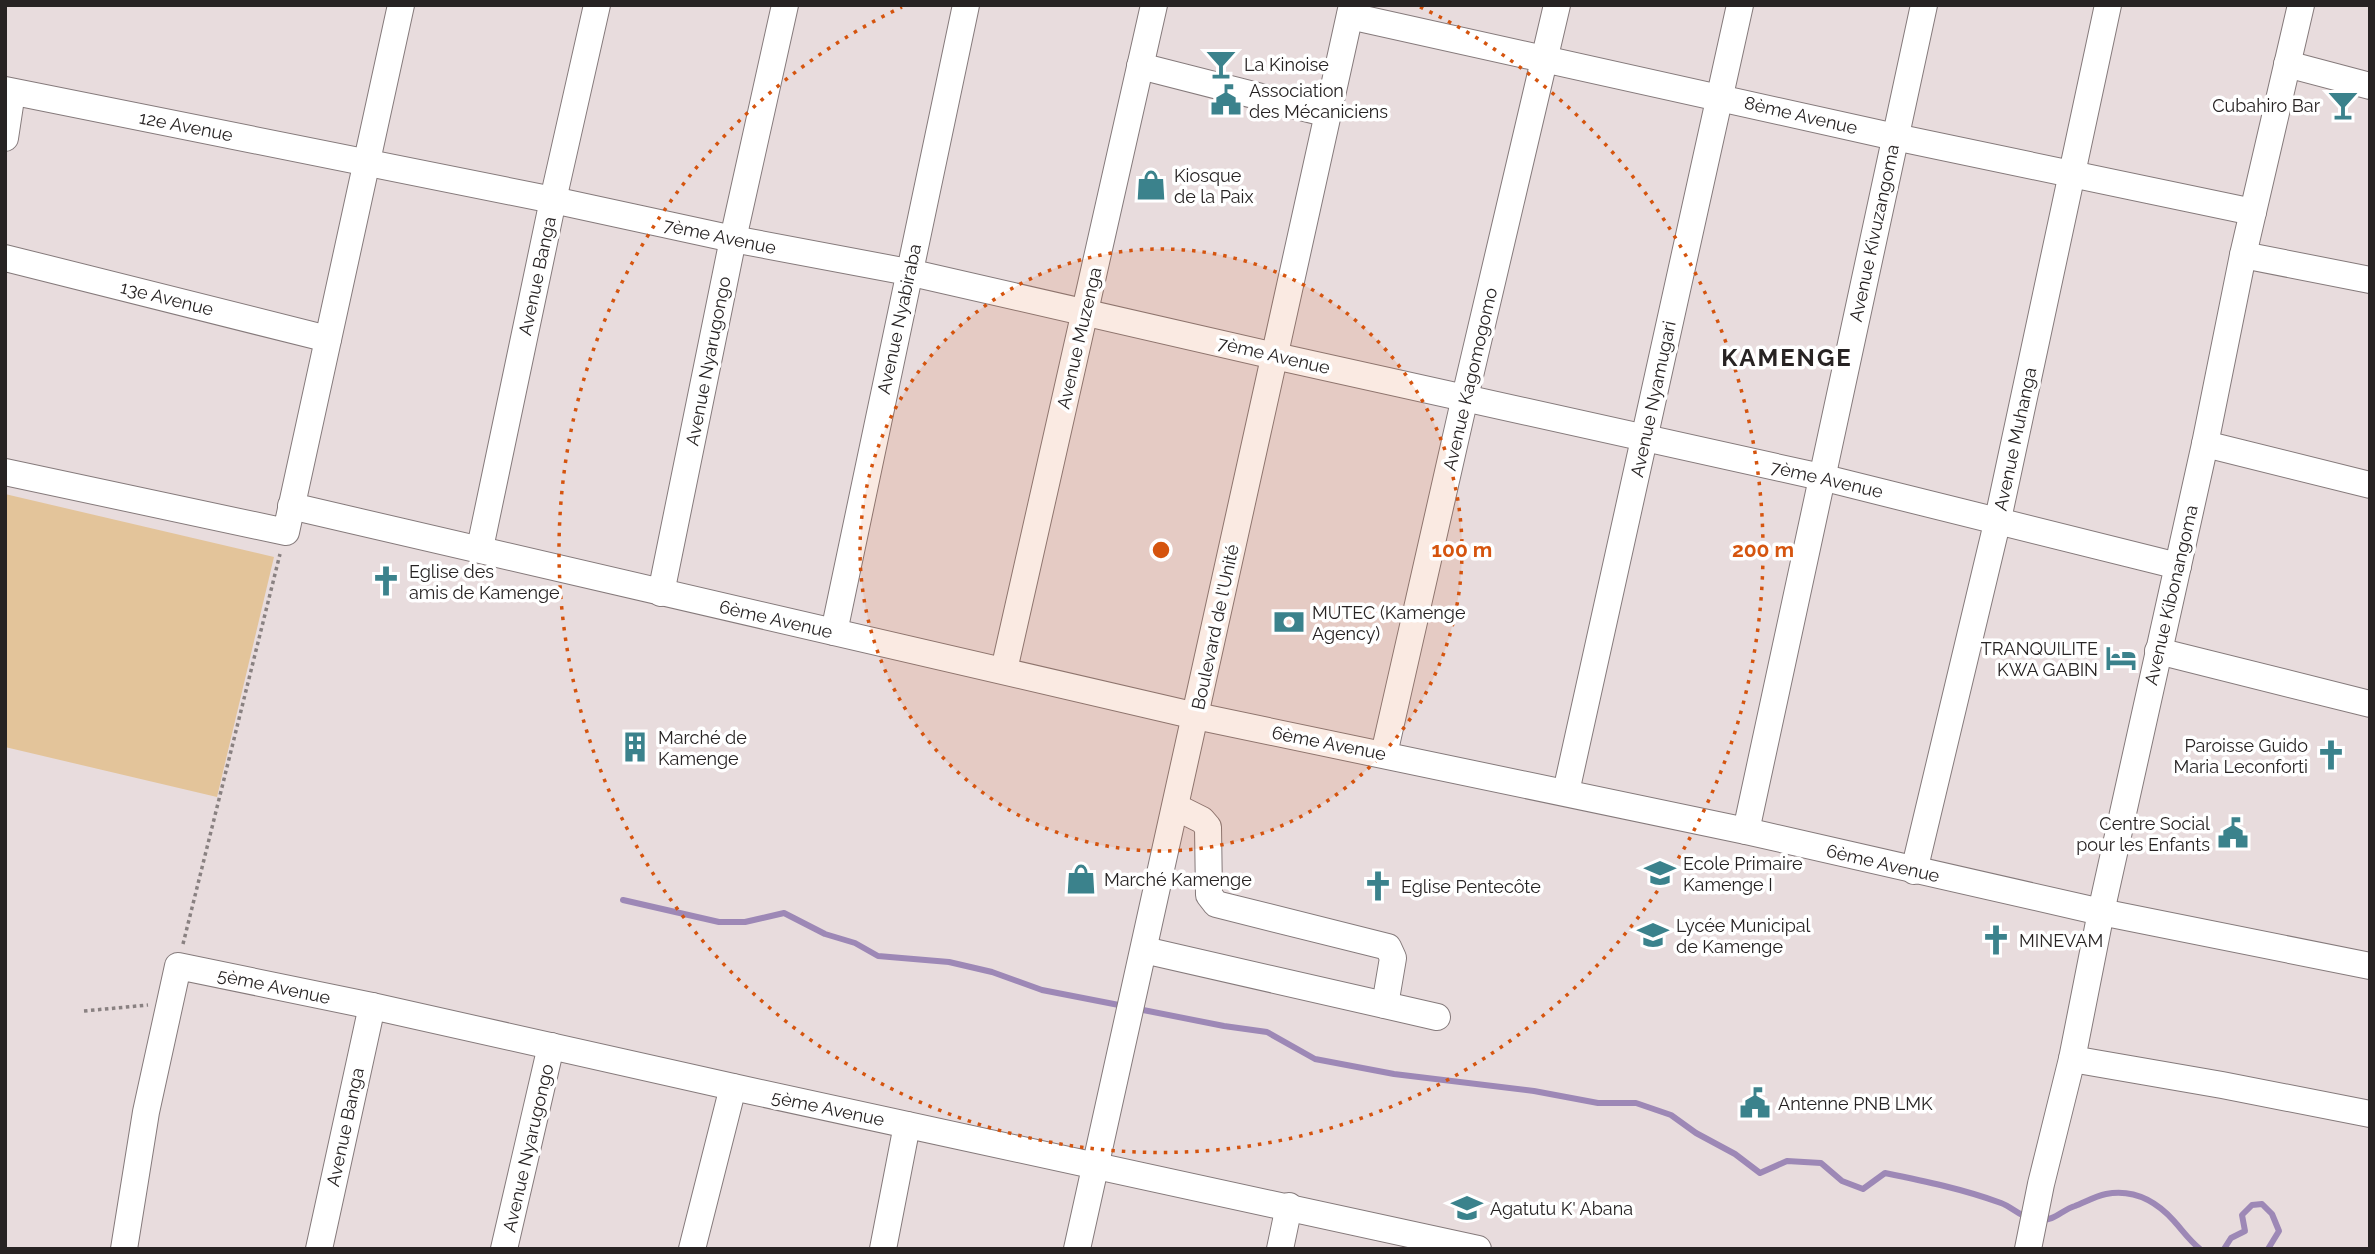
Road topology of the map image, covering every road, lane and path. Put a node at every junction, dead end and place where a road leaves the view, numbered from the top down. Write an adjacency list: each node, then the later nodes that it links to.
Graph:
1 (597, 5): 23 (street, Avenue Banga)
2 (785, 5): 25 (street, Avenue Nyarugongo)
3 (966, 5): 28 (street, Avenue Nyabiraba)
4 (1154, 5): 14 (street, Avenue Muzenga)
5 (1557, 5): 12 (street, Avenue Kagomogomo)
6 (1740, 5): 17 (street, Avenue Nyamugari)
7 (1924, 5): 19 (street, Avenue Kivuzangoma)
8 (2108, 5): 22 (street, Avenue Muhanga)
9 (2301, 5): 13 (street, Avenue Kibonangoma)
10 (397, 6): 21 (street)
11 (1351, 10): 12 (street, 8ème Avenue); 18 (street, Boulevard de l'Unité)
12 (1545, 59): 17 (street, 8ème Avenue); 33 (street, Avenue Kagomogomo)
13 (2287, 64): 15 (street); 24 (street, Avenue Kibonangoma)
14 (1140, 66): 18 (street); 30 (street, Avenue Muzenga)
15 (2370, 86)
16 (9, 91): 20 (street); 21 (street, 12e Avenue)
17 (1719, 97): 19 (street, 8ème Avenue); 34 (street, Avenue Nyamugari)
18 (1328, 114): 32 (street, Boulevard de l'Unité)
19 (1895, 137): 22 (street, 8ème Avenue); 37 (street, Avenue Kivuzangoma)
20 (5, 138)
21 (367, 163): 23 (street, 7ème Avenue); 31 (street)
22 (2073, 174): 24 (street, 8ème Avenue); 40 (street, Avenue Muhanga)
23 (553, 200): 25 (street, 7ème Avenue); 41 (street, Avenue Banga)
24 (2253, 212): 26 (street, Avenue Kibonangoma)
25 (733, 239): 28 (street, 7ème Avenue); 43 (street, Avenue Nyarugongo)
26 (2243, 255): 29 (street); 35 (street, Avenue Kibonangoma)
27 (5, 258): 31 (street, 13e Avenue)
28 (908, 272): 30 (street, 7ème Avenue); 44 (street, Avenue Nyabiraba)
29 (2370, 280)
30 (1084, 312): 32 (street, 7ème Avenue); 46 (street, Avenue Muzenga)
31 (328, 339): 39 (street)
32 (1275, 356): 33 (street, 7ème Avenue); 48 (street, Boulevard de l'Unité)
33 (1465, 397): 34 (street, 7ème Avenue); 49 (street, Avenue Kagomogomo)
34 (1645, 438): 37 (street, 7ème Avenue); 50 (street, Avenue Nyamugari)
35 (2205, 444): 38 (street); 42 (street, Avenue Kibonangoma)
36 (5, 472): 39 (street, 6ème Avenue)
37 (1821, 477): 40 (street, 7ème Avenue); 52 (street, Avenue Kivuzangoma)
38 (2370, 485)
39 (289, 519): 41 (street, 6ème Avenue); 56 (path)
40 (1998, 519): 42 (street, 7ème Avenue); 53 (street, Avenue Muhanga)
41 (480, 548): 43 (street, 6ème Avenue)
42 (2178, 566): 45 (street, Avenue Kibonangoma)
43 (661, 593): 44 (street, 6ème Avenue)
44 (834, 632): 46 (street, 6ème Avenue)
45 (2158, 651): 47 (street); 54 (street, Avenue Kibonangoma)
46 (1004, 670): 48 (street, 6ème Avenue)
47 (2370, 704)
48 (1196, 716): 49 (street, 6ème Avenue); 51 (street, Boulevard de l'Unité)
49 (1384, 754): 50 (street, 6ème Avenue)
50 (1566, 792): 52 (street, 6ème Avenue)
51 (1175, 807): 55 (street, Boulevard de l'Unité); 59 (street)
52 (1746, 831): 53 (street, 6ème Avenue)
53 (1914, 871): 54 (street, 6ème Avenue)
54 (2101, 912): 57 (street, 6ème Avenue); 64 (street, Avenue Kibonangoma)
55 (1144, 950): 59 (street); 68 (street, Boulevard de l'Unité)
56 (178, 966): 58 (street); 60 (street, 5ème Avenue)
57 (2370, 966)
58 (171, 1002): 61 (path); 72 (street)
59 (1385, 1005): 62 (street)
60 (372, 1006): 63 (street, 5ème Avenue); 73 (street, Avenue Banga)
61 (84, 1011)
62 (1437, 1017)
63 (551, 1046): 65 (street, 5ème Avenue); 74 (street, Avenue Nyarugongo)
64 (2072, 1059): 66 (street); 70 (street, Avenue Kibonangoma)
65 (733, 1087): 67 (street, 5ème Avenue); 75 (street)
66 (2370, 1114)
67 (907, 1125): 68 (street, 5ème Avenue); 76 (street)
68 (1095, 1165): 69 (street, 5ème Avenue); 77 (street, Boulevard de l'Unité)
69 (1289, 1206): 71 (street, 5ème Avenue); 78 (street)
70 (2029, 1247)
71 (1473, 1248)
72 (124, 1249)
73 (318, 1249)
74 (504, 1249)
75 (692, 1249)
76 (883, 1249)
77 (1077, 1249)
78 (1280, 1249)

